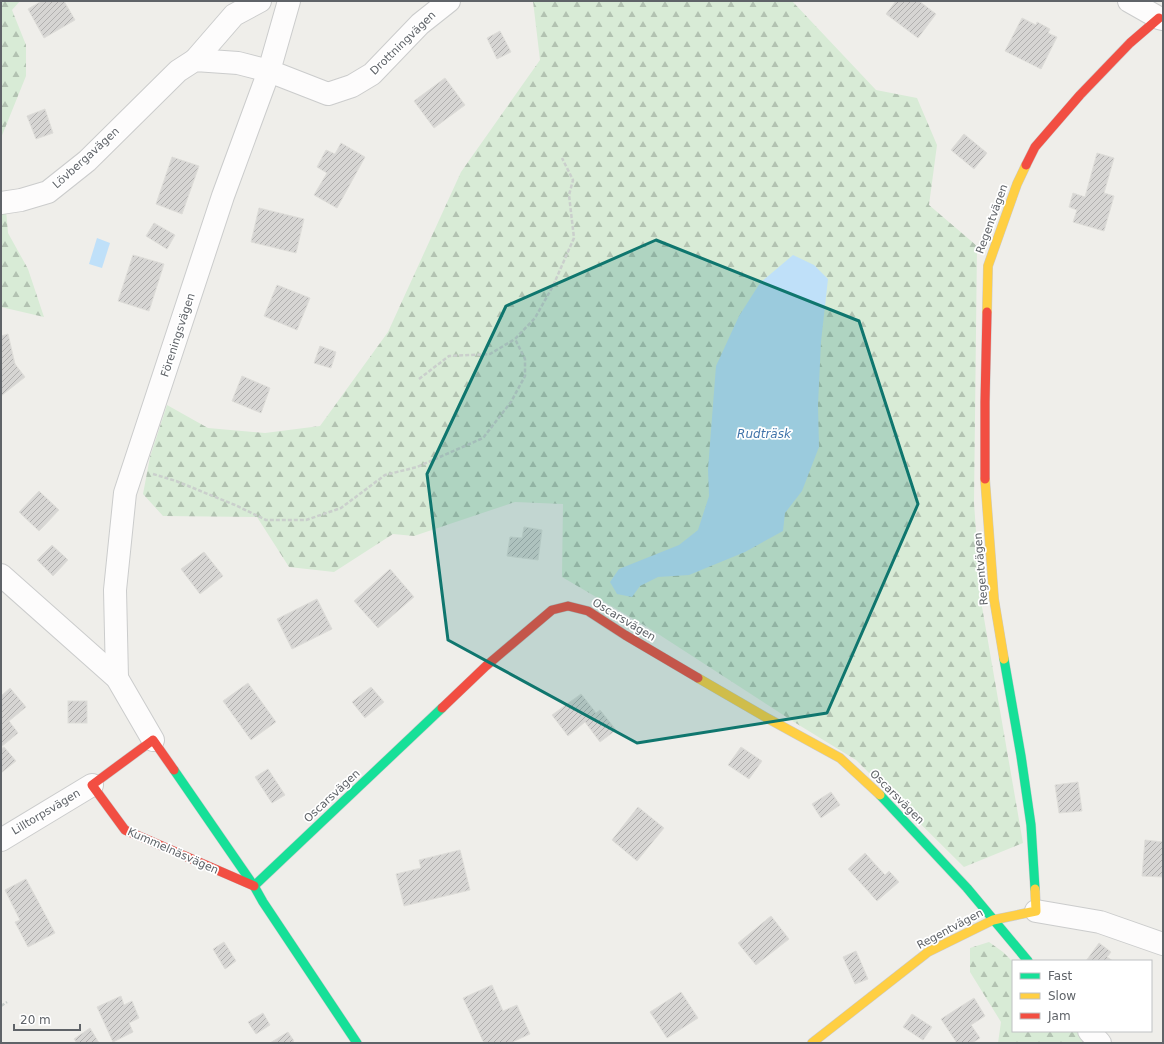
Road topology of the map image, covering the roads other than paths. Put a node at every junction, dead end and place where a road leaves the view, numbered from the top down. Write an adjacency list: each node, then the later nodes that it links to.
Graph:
1 (260, 1): 6 (street)
2 (289, 1): 7 (street, Föreningsvägen)
3 (449, 1): 7 (street, Drottningvägen)
4 (1129, 1): 5 (street)
5 (1161, 18): 15 (street, Regentvägen)
6 (195, 60): 7 (street, Drottningvägen); 8 (street, Lövbergavägen)
7 (269, 71): 10 (street, Föreningsvägen)
8 (1, 203)
9 (1, 575): 10 (street, Kummelnäsvägen)
10 (117, 678): 11 (street, Kummelnäsvägen)
11 (153, 740): 12 (street); 14 (street, Kummelnäsvägen)
12 (92, 785): 13 (street, Lilltorpsvägen); 14 (street, Kummelnäsvägen)
13 (1, 840)
14 (254, 886): 16 (street, Oscarsvägen); 20 (street, Kummelnäsvägen)
15 (1036, 910): 16 (street, Regentvägen); 17 (street)
16 (993, 920): 18 (street, Oscarsvägen); 21 (street, Regentvägen)
17 (1163, 944)
18 (1027, 960)
19 (1090, 1032): 22 (street)
20 (357, 1043)
21 (812, 1043)
22 (1100, 1043)

